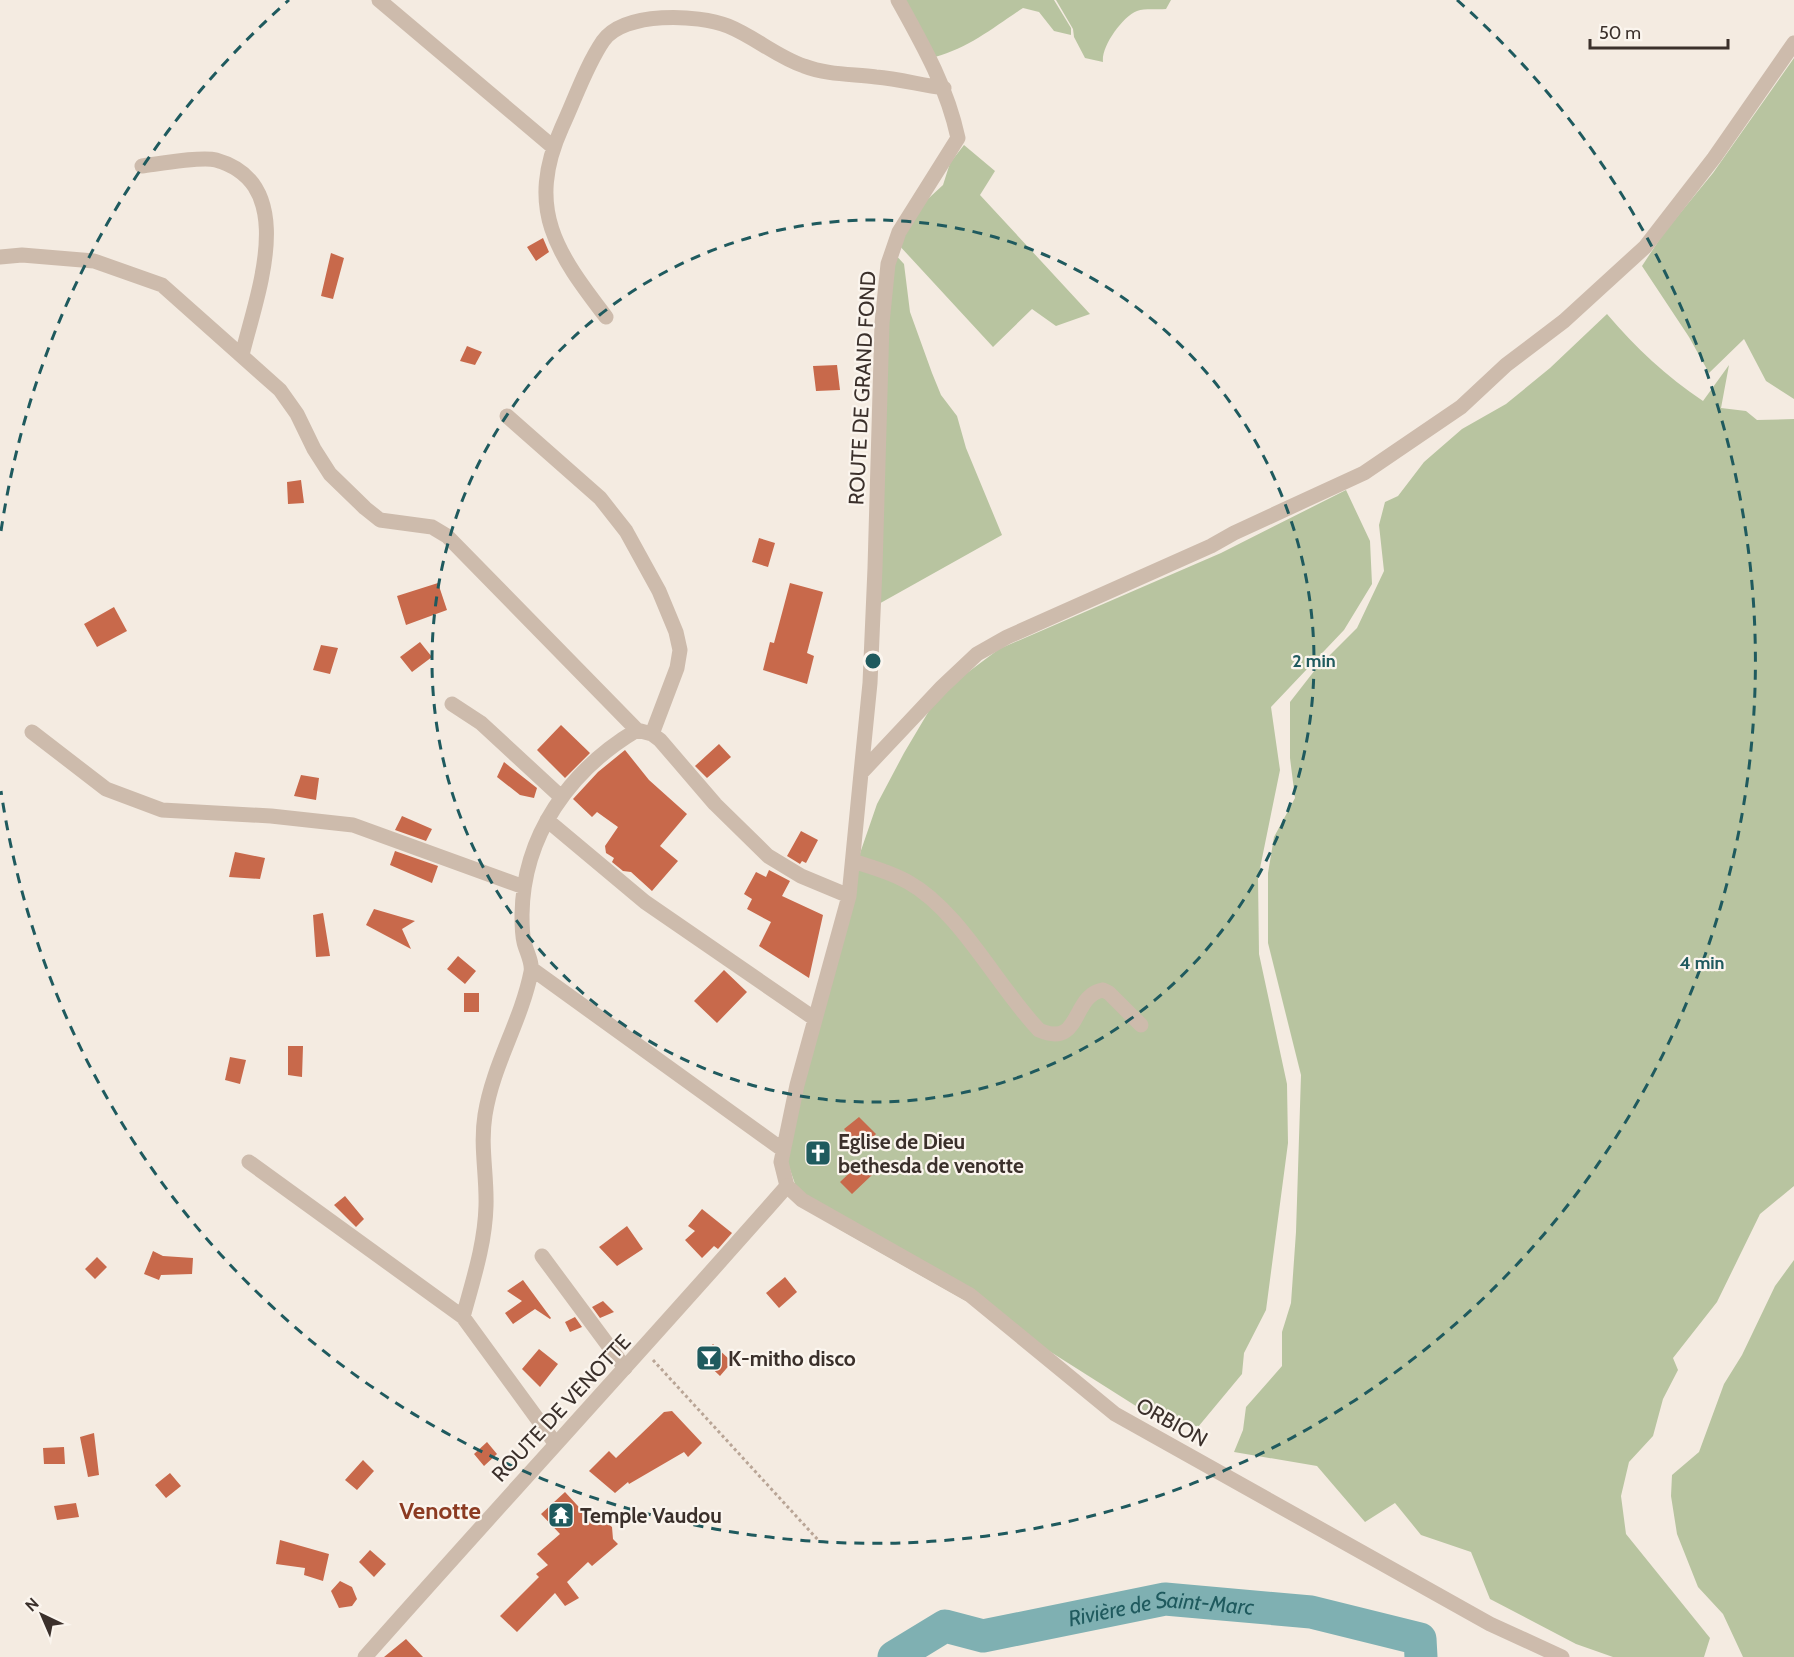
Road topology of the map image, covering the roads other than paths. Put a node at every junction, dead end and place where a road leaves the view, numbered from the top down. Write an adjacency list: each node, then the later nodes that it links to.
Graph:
1 (379, 0): 5 (street)
2 (898, 0): 4 (street, ROUTE DE GRAND FOND)
3 (1794, 43): 15 (street)
4 (944, 88): 5 (street); 15 (street, ROUTE DE GRAND FOND)
5 (553, 147): 8 (street)
6 (142, 166): 9 (street)
7 (0, 257): 9 (street)
8 (606, 317)
9 (242, 355): 12 (street)
10 (507, 416): 14 (street)
11 (452, 704): 16 (street)
12 (637, 730): 14 (street); 16 (street)
13 (32, 732): 19 (street)
14 (652, 734): 20 (street)
15 (861, 773): 18 (street, ROUTE DE GRAND FOND)
16 (560, 796): 17 (street)
17 (547, 820): 19 (street); 22 (street)
18 (853, 861): 20 (street, ROUTE DE GRAND FOND); 23 (street)
19 (524, 887): 21 (street)
20 (849, 896): 22 (street, ROUTE DE GRAND FOND)
21 (532, 969): 24 (street); 28 (street)
22 (815, 1019): 24 (street, ROUTE DE GRAND FOND)
23 (1141, 1024)
24 (783, 1150): 26 (street, ROUTE DE GRAND FOND)
25 (249, 1162): 28 (street)
26 (787, 1186): 29 (street, ROUTE DE VENOTTE); 32 (street, ORBION)
27 (542, 1256): 29 (street)
28 (463, 1317): 30 (street)
29 (625, 1368): 30 (street, ROUTE DE VENOTTE)
30 (555, 1443): 31 (street, ROUTE DE VENOTTE)
31 (365, 1657)
32 (1562, 1657)

